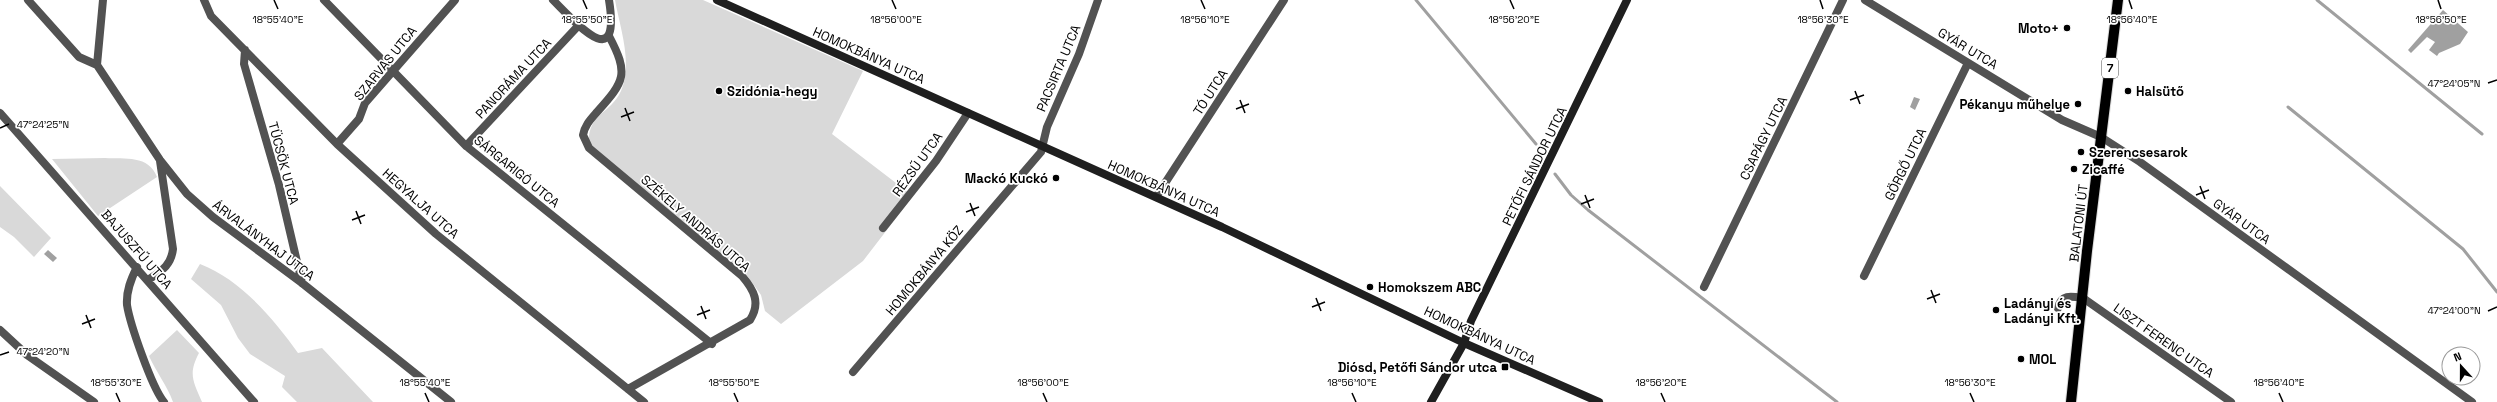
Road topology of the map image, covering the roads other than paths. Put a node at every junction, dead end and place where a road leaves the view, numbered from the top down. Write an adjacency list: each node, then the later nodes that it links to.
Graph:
1 (28, 0): 19 (street)
2 (103, 0): 19 (street)
3 (204, 0): 17 (street, HEGYALJA UTCA)
4 (324, 0): 20 (street, SÁRGARIGÓ UTCA)
5 (553, 0): 15 (street)
6 (609, 0): 16 (street)
7 (717, 0): 22 (street, HOMOKBÁNYA UTCA)
8 (1098, 0): 26 (street, PACSIRTA UTCA)
9 (1284, 0): 28 (street, TÓ UTCA)
10 (1627, 0): 38 (street, PETŐFI SÁNDOR UTCA)
11 (1843, 0): 34 (street, CSAPÁGY UTCA)
12 (1865, 0): 18 (street, GYÁR UTCA)
13 (2118, 0): 23 (main road, BALATONI ÚT / 7)
14 (451, 1): 20 (street, SZARVAS UTCA)
15 (578, 26): 16 (street); 25 (street, PANORÁMA UTCA)
16 (608, 36): 39 (street, SZÉKELY ANDRÁS UTCA)
17 (245, 50): 24 (street, HEGYALJA UTCA); 33 (street, TÜCSÖK UTCA)
18 (1968, 63): 23 (street, GYÁR UTCA); 31 (street, GÖRGŐ UTCA)
19 (97, 65): 27 (street, ÁRVALÁNYHAJ UTCA)
20 (393, 70): 24 (street, SZARVAS UTCA); 25 (street, SÁRGARIGÓ UTCA)
21 (0, 113): 30 (street, BAJUSZFŰ UTCA)
22 (968, 113): 26 (street, HOMOKBÁNYA UTCA); 29 (street, RÉZSŰ UTCA)
23 (2101, 137): 35 (main road, BALATONI ÚT / 7); 51 (street, GYÁR UTCA)
24 (337, 144): 41 (street, HEGYALJA UTCA)
25 (466, 146): 39 (street, SÁRGARIGÓ UTCA)
26 (1042, 146): 28 (street, HOMOKBÁNYA UTCA); 40 (street, HOMOKBÁNYA KÖZ)
27 (160, 160): 32 (street); 33 (street, ÁRVALÁNYHAJ UTCA)
28 (1156, 197): 38 (street, HOMOKBÁNYA UTCA)
29 (883, 228)
30 (137, 267): 32 (street, BAJUSZFŰ UTCA); 43 (street)
31 (1864, 276)
32 (148, 280): 44 (street, BAJUSZFŰ UTCA)
33 (302, 283): 45 (street, ÁRVALÁNYHAJ UTCA)
34 (1704, 287)
35 (2083, 298): 36 (street); 49 (main road, BALATONI ÚT / 7); 50 (street, LISZT FERENC UTCA)
36 (2058, 308)
37 (0, 330): 42 (street)
38 (1464, 343): 47 (street, PETŐFI SÁNDOR UTCA); 48 (street, HOMOKBÁNYA UTCA)
39 (712, 344): 41 (street, SZÉKELY ANDRÁS UTCA)
40 (854, 372)
41 (628, 389): 46 (street, HEGYALJA UTCA)
42 (94, 402)
43 (164, 402)
44 (254, 402)
45 (451, 402)
46 (644, 402)
47 (1431, 402)
48 (1599, 402)
49 (2071, 402)
50 (2231, 402)
51 (2472, 402)

